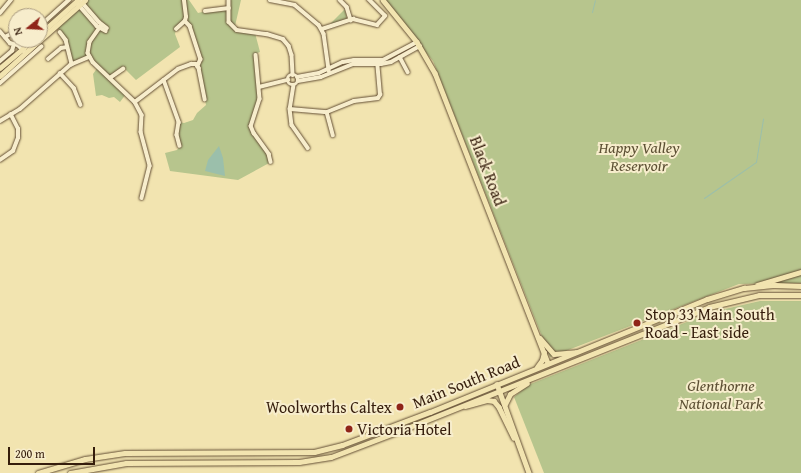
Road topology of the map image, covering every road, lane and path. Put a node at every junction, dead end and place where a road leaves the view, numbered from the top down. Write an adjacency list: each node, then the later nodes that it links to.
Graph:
1 (10, 0): 13 (street)
2 (69, 0): 14 (street)
3 (184, 0): 16 (street)
4 (229, 0): 11 (street)
5 (270, 0): 9 (street)
6 (340, 0): 15 (street)
7 (369, 0): 15 (street)
8 (383, 0): 28 (main road, Black Road)
9 (289, 1): 21 (street)
10 (80, 2): 17 (street); 18 (main road); 23 (main road)
11 (229, 8): 12 (street); 50 (street)
12 (205, 11)
13 (0, 13)
14 (48, 19)
15 (351, 20): 21 (street)
16 (185, 21): 20 (street); 43 (street)
17 (101, 27): 19 (street); 38 (street)
18 (48, 28)
19 (107, 29)
20 (176, 29)
21 (322, 29): 46 (street)
22 (0, 31): 26 (street)
23 (48, 32)
24 (60, 32): 29 (street)
25 (8, 36): 26 (street)
26 (5, 37): 27 (street)
27 (8, 39)
28 (419, 44): 39 (street); 41 (street); 76 (main road, Black Road)
29 (68, 47): 37 (street); 42 (street)
30 (13, 48): 40 (street)
31 (21, 48): 35 (street)
32 (26, 48): 35 (main road)
33 (28, 48): 35 (main road)
34 (41, 49): 56 (street)
35 (24, 51): 44 (main road); 51 (main road)
36 (256, 55): 58 (street)
37 (48, 57)
38 (89, 57): 42 (street); 52 (street)
39 (400, 57): 41 (street); 47 (street)
40 (0, 61)
41 (377, 63): 46 (street); 49 (street); 63 (street)
42 (72, 64): 48 (street)
43 (198, 66): 54 (street); 59 (street)
44 (0, 68)
45 (123, 69): 52 (street)
46 (328, 70): 49 (street); 53 (street)
47 (408, 72)
48 (60, 73): 61 (street); 64 (street)
49 (330, 74): 53 (street)
50 (293, 75): 53 (street); 55 (street)
51 (0, 76)
52 (110, 78): 60 (street)
53 (298, 79): 57 (street)
54 (164, 80): 60 (street); 67 (street)
55 (288, 80): 57 (street); 58 (street)
56 (0, 83)
57 (294, 84): 62 (street)
58 (259, 87): 70 (street)
59 (205, 99)
60 (135, 102): 71 (street)
61 (81, 105)
62 (290, 109): 63 (street); 68 (street)
63 (327, 112): 66 (street)
64 (11, 115): 65 (street); 69 (street)
65 (0, 121)
66 (333, 135)
67 (180, 146)
68 (308, 148)
69 (0, 160)
70 (271, 162)
71 (142, 198)
72 (801, 272): 74 (highway)
73 (801, 286): 74 (highway, Main South Road)
74 (744, 288): 77 (highway, Main South Road)
75 (801, 295): 81 (highway, Main South Road)
76 (537, 333): 77 (main road); 78 (main road, Black Road)
77 (577, 351): 79 (highway, Main South Road)
78 (544, 352): 79 (main road, Black Road); 80 (highway)
79 (548, 363): 80 (highway, Main South Road); 81 (highway)
80 (536, 368): 83 (highway, Main South Road)
81 (551, 370): 82 (highway, Main South Road)
82 (541, 374): 84 (highway, Main South Road); 85 (highway)
83 (497, 384): 84 (main road); 89 (highway, Main South Road)
84 (500, 390): 85 (main road); 86 (highway, Main South Road)
85 (505, 404): 88 (main road)
86 (459, 407): 87 (highway, Main South Road); 88 (main road)
87 (365, 444): 89 (highway); 91 (highway, Main South Road)
88 (519, 446): 94 (main road)
89 (328, 449): 90 (highway, Main South Road)
90 (125, 453): 91 (highway); 92 (highway, Main South Road)
91 (126, 463): 93 (highway, Main South Road)
92 (38, 473)
93 (70, 473)
94 (529, 473)

